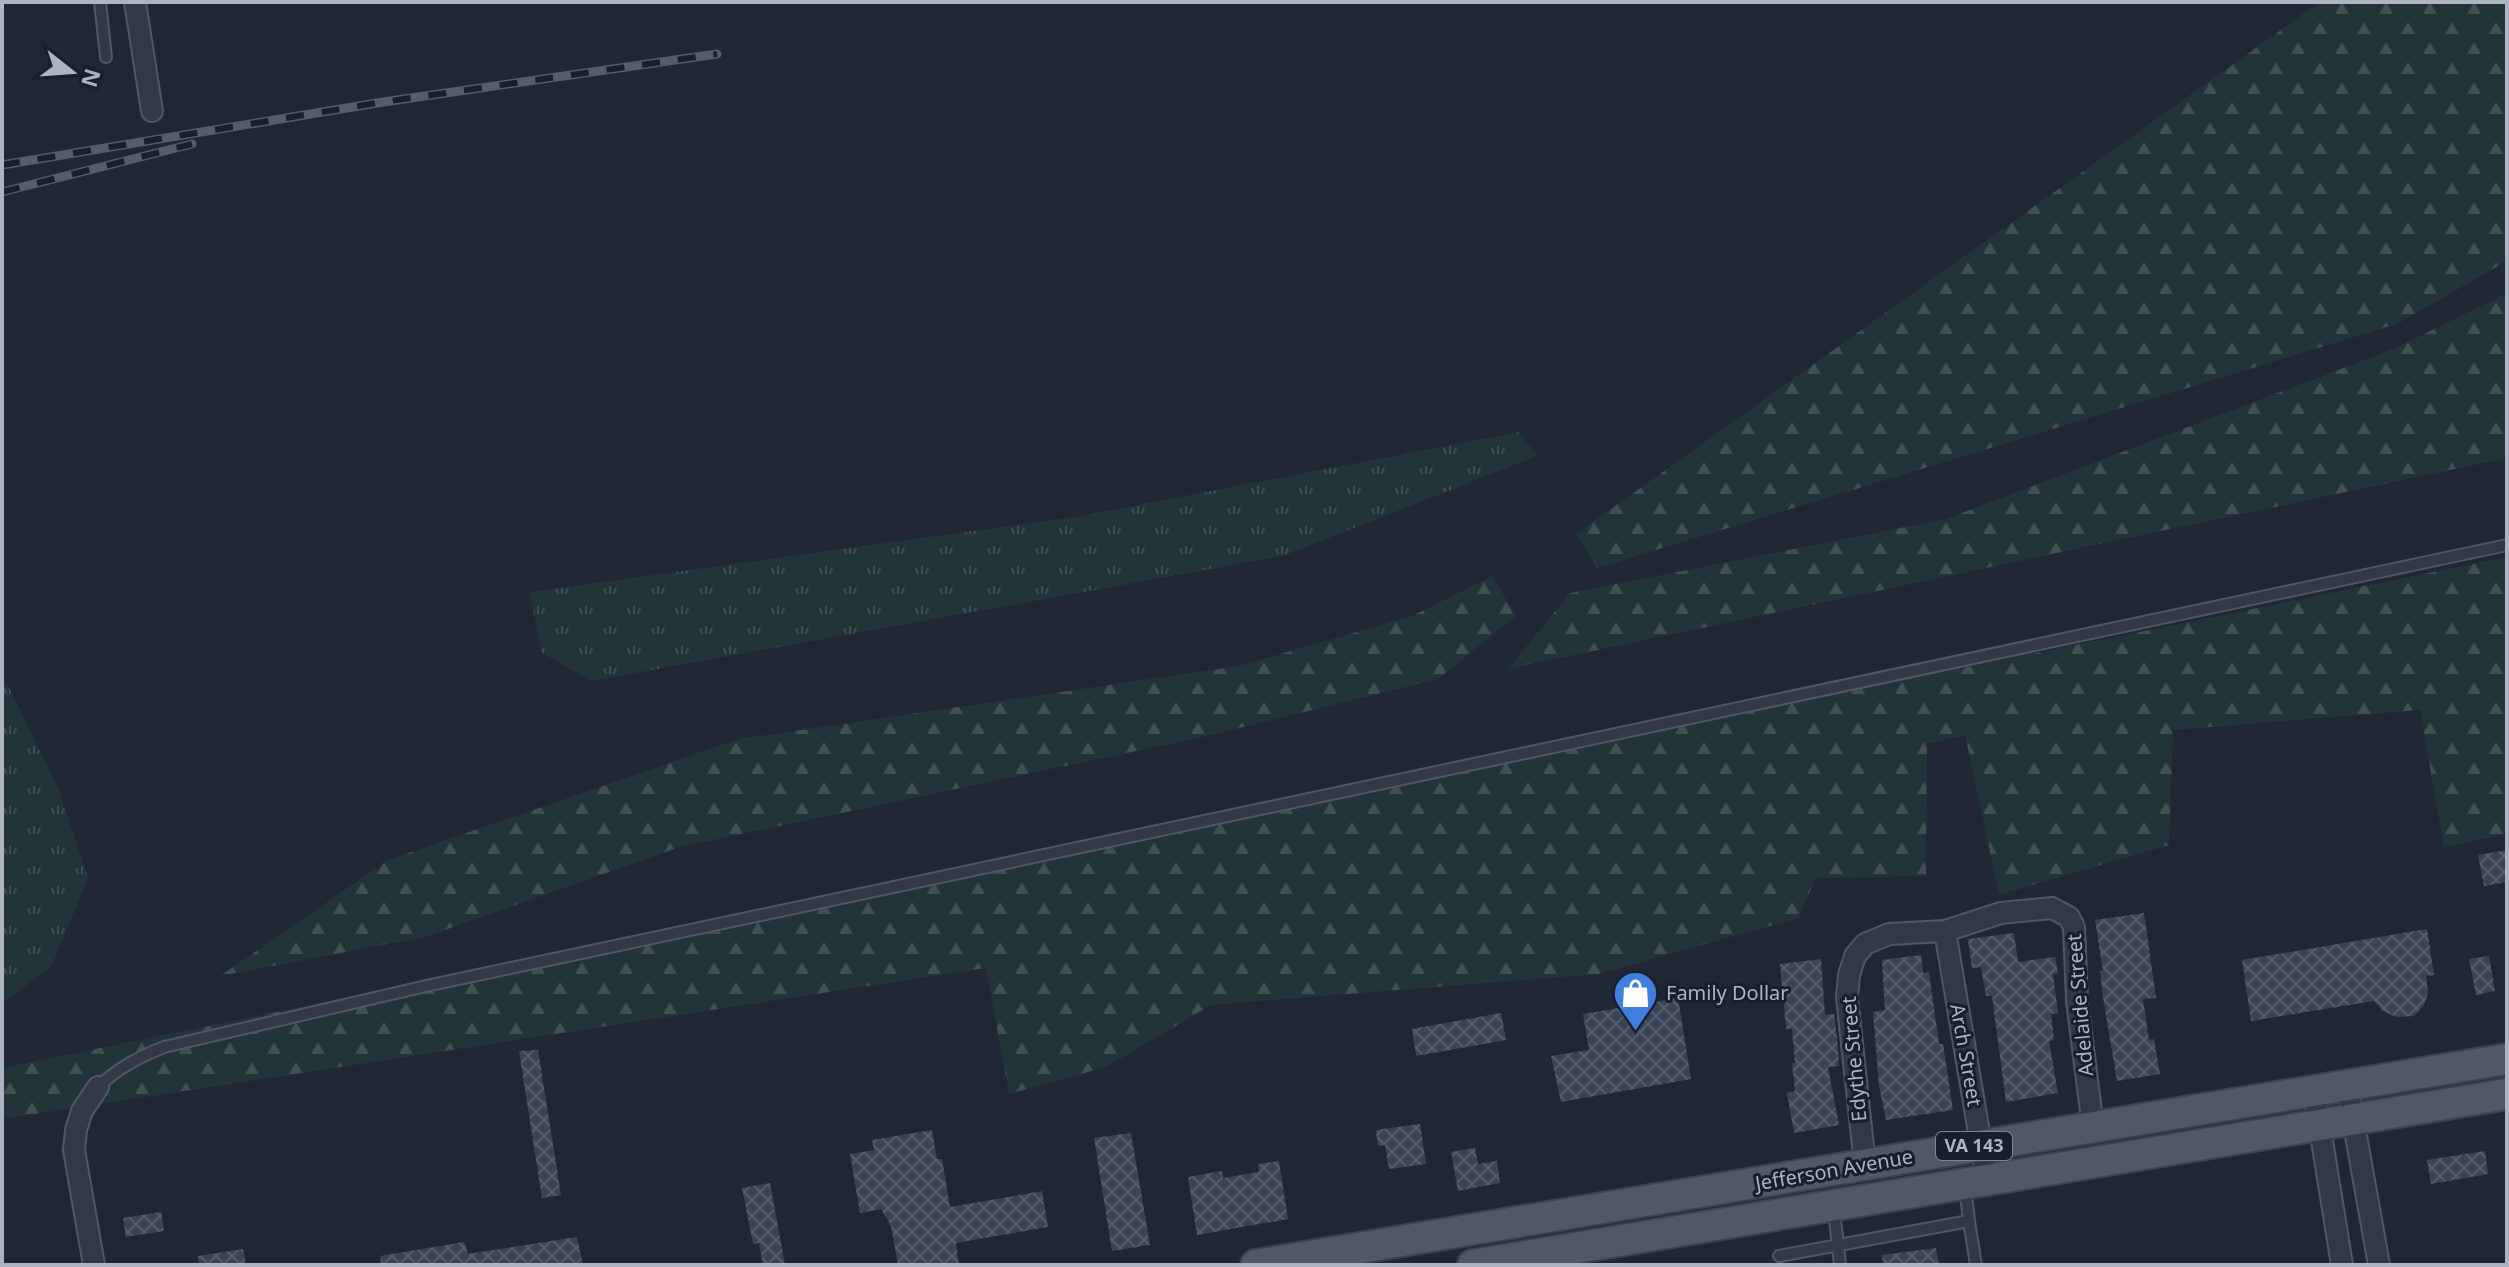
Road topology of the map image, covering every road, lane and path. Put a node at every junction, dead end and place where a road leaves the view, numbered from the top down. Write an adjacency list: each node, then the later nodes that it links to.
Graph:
1 (100, 2): 3 (lane)
2 (135, 2): 4 (street)
3 (106, 57)
4 (152, 111)
5 (2507, 545): 9 (lane)
6 (1945, 931): 14 (street, Adelaide Street); 15 (street, Arch Street); 16 (street, Edythe Street)
7 (2507, 1059): 8 (main road, Jefferson Avenue / VA 143)
8 (2347, 1085): 10 (main road, Jefferson Avenue / VA 143); 12 (street)
9 (98, 1087): 24 (street)
10 (2314, 1091): 13 (street); 14 (main road, Jefferson Avenue / VA 143)
11 (2507, 1094): 12 (main road, Jefferson Avenue / VA 143)
12 (2353, 1119): 13 (main road, Jefferson Avenue / VA 143); 30 (street)
13 (2319, 1125): 17 (main road, Jefferson Avenue / VA 143); 29 (street)
14 (2093, 1127): 15 (main road, Jefferson Avenue / VA 143)
15 (1982, 1145): 16 (main road, Jefferson Avenue / VA 143); 17 (street, Arch Street)
16 (1865, 1165): 19 (main road, Jefferson Avenue / VA 143)
17 (1976, 1181): 18 (main road, Jefferson Avenue / VA 143); 20 (lane)
18 (1833, 1204): 19 (main road, Jefferson Avenue / VA 143); 21 (lane)
19 (1727, 1206): 23 (main road, Jefferson Avenue / VA 143); 26 (main road, Jefferson Avenue / VA 143)
20 (1969, 1221): 21 (lane); 28 (lane)
21 (1837, 1246): 22 (lane); 27 (lane)
22 (1779, 1256)
23 (1324, 1260): 25 (main road, Jefferson Avenue / VA 143)
24 (94, 1265)
25 (1256, 1265)
26 (1473, 1265)
27 (1840, 1265)
28 (1976, 1265)
29 (2342, 1265)
30 (2379, 1265)

